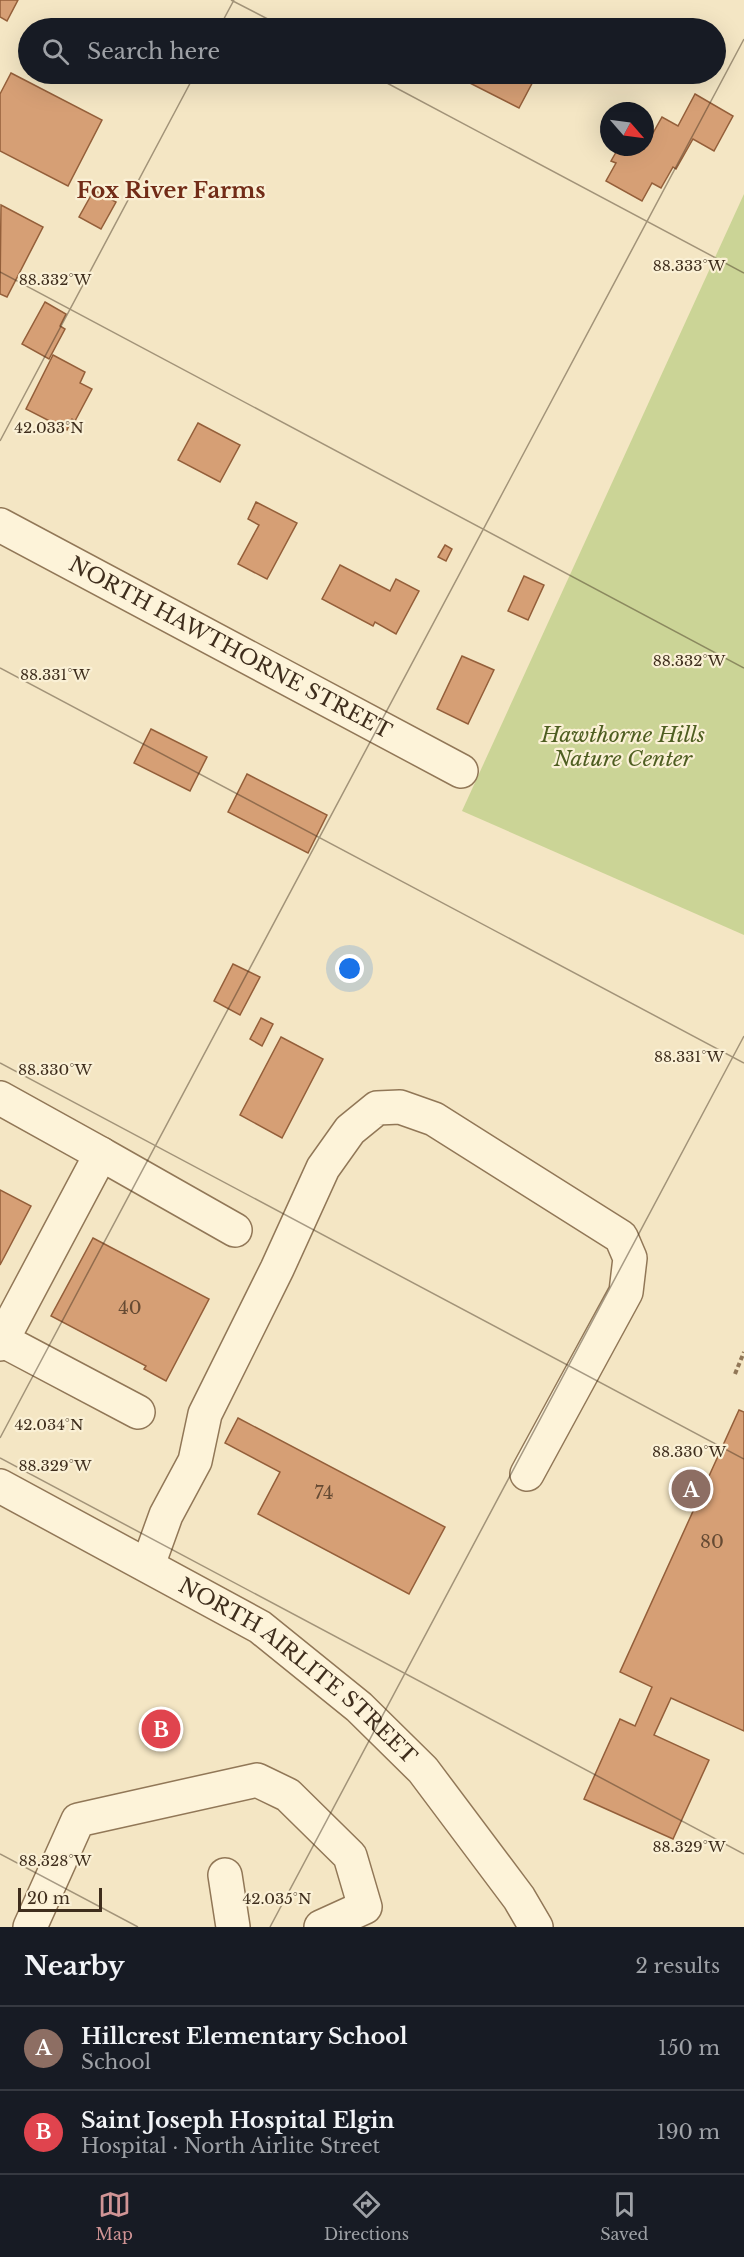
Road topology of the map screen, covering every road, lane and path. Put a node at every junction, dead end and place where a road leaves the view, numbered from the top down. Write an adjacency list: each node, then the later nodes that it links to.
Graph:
1 (0, 525): 2 (street, NORTH HAWTHORNE STREET)
2 (461, 771)
3 (0, 1098): 4 (street)
4 (101, 1154): 5 (street); 6 (street)
5 (235, 1230)
6 (1, 1341): 9 (street)
7 (744, 1352): 8 (path)
8 (735, 1374)
9 (138, 1412)
10 (527, 1474): 12 (street)
11 (0, 1486): 12 (street, NORTH AIRLITE STREET)
12 (148, 1564): 17 (street, NORTH AIRLITE STREET)
13 (225, 1875): 15 (street)
14 (30, 1927): 16 (street)
15 (234, 1927)
16 (321, 1927)
17 (536, 1927)

